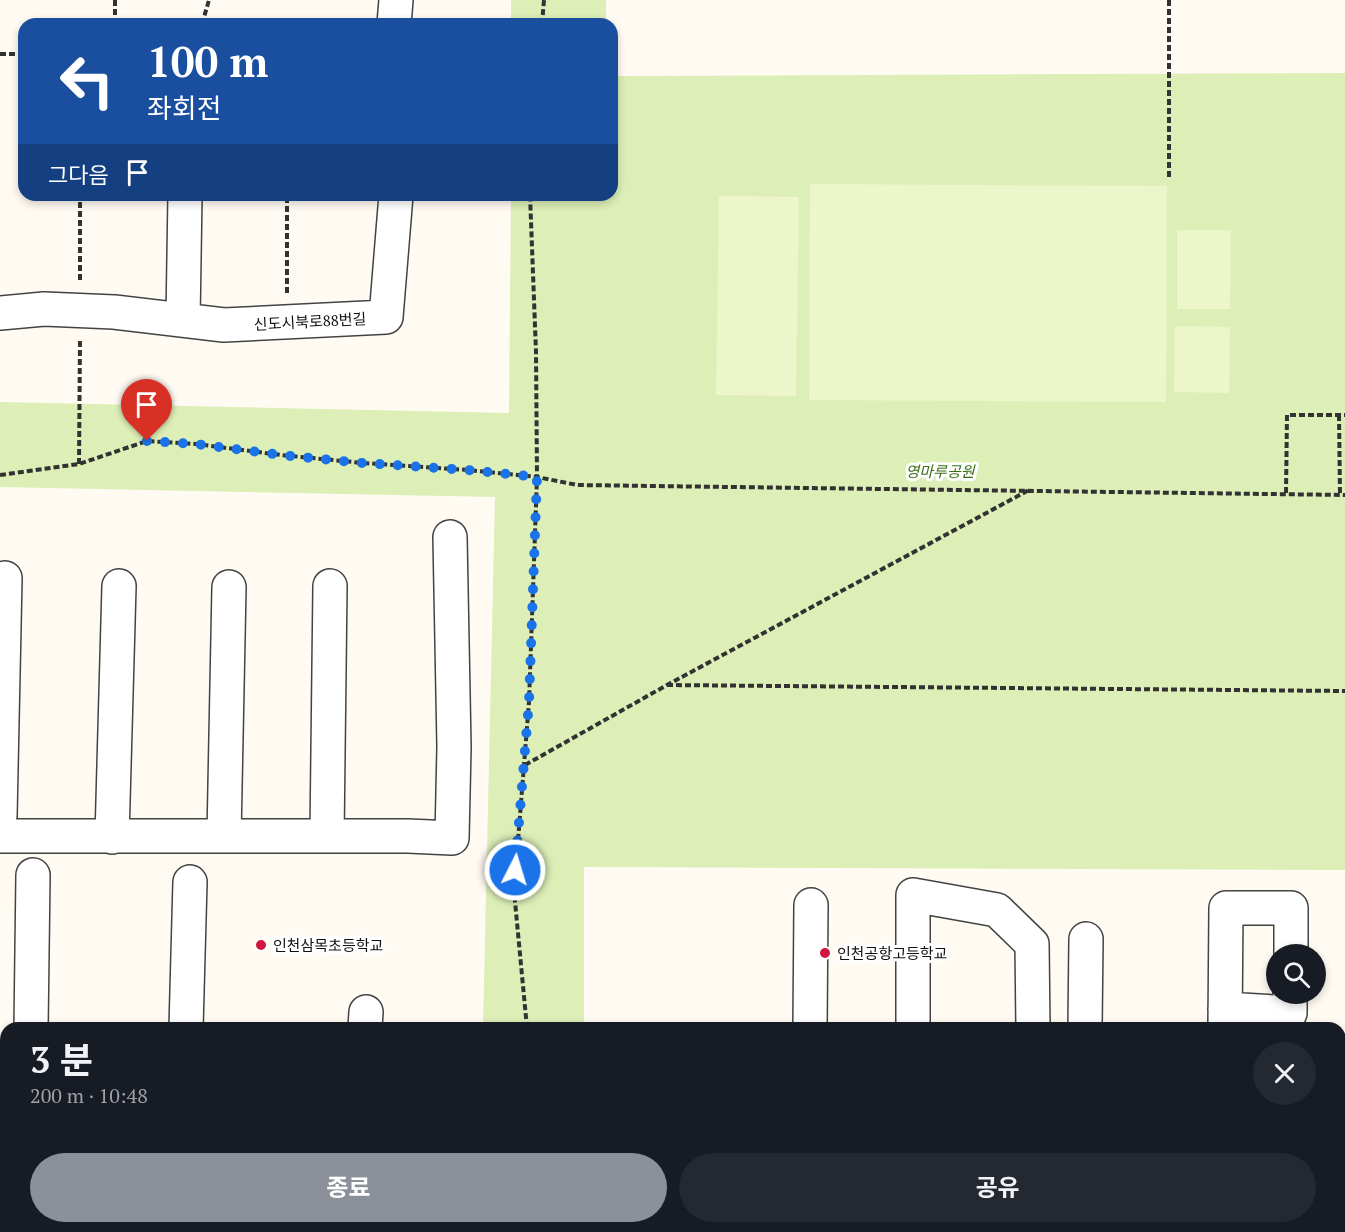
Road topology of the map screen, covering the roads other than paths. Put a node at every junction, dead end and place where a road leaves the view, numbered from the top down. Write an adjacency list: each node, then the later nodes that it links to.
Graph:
1 (396, 0): 2 (street)
2 (394, 18)
3 (185, 201): 6 (street)
4 (396, 201): 6 (street, 신도시북로88번길)
5 (0, 313): 6 (street, 신도시북로88번길)
6 (183, 320)
7 (450, 537): 15 (street)
8 (5, 578): 12 (street)
9 (119, 586): 16 (street)
10 (330, 586): 15 (street)
11 (229, 587): 14 (street)
12 (0, 816)
13 (0, 836): 16 (street)
14 (224, 836): 15 (street); 16 (street)
15 (327, 836)
16 (112, 837)
17 (33, 875): 24 (street)
18 (190, 882): 25 (street)
19 (811, 905): 26 (street)
20 (1086, 939): 29 (street)
21 (1291, 944): 23 (street)
22 (1290, 1004): 23 (street)
23 (1225, 1018)
24 (31, 1022)
25 (186, 1022)
26 (810, 1022)
27 (913, 1022): 28 (street)
28 (1033, 1022)
29 (1085, 1022)

